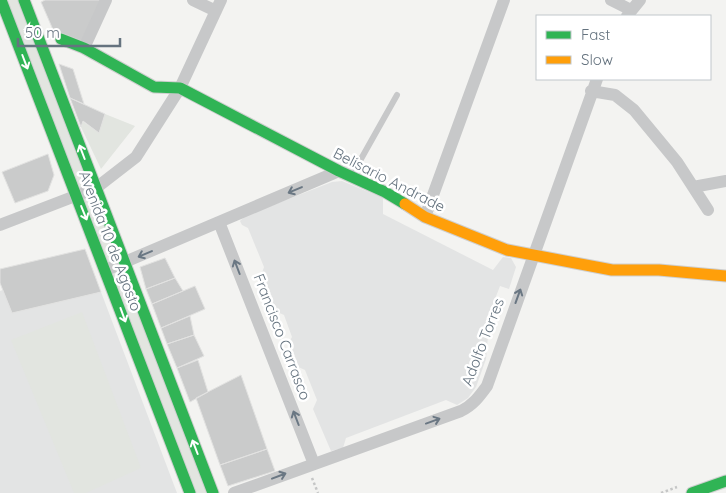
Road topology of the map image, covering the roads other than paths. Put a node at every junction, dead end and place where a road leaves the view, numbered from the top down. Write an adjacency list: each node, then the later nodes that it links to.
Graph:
1 (1, 0): 10 (main road, Avenida 10 de Agosto)
2 (24, 0): 21 (main road, Avenida 10 de Agosto, one-way to 2)
3 (106, 0): 12 (street)
4 (193, 0): 8 (street)
5 (504, 0): 24 (street)
6 (612, 0): 9 (street)
7 (640, 0): 9 (street)
8 (218, 6): 14 (street)
9 (629, 13)
10 (3, 16): 22 (main road, Avenida 10 de Agosto, one-way to 22)
11 (61, 39): 12 (main road, Belisario Andrade)
12 (84, 48): 14 (main road, Belisario Andrade)
13 (596, 80): 15 (street, Adolfo Torres)
14 (180, 88): 17 (main road, Belisario Andrade); 21 (street)
15 (591, 91): 20 (street); 27 (street, Adolfo Torres)
16 (397, 95): 18 (lane)
17 (340, 171): 18 (main road, Belisario Andrade); 25 (street, one-way to 25)
18 (352, 176): 24 (main road, Belisario Andrade)
19 (726, 181): 20 (street)
20 (693, 187): 23 (street)
21 (96, 188): 22 (street); 28 (main road, Avenida 10 de Agosto)
22 (77, 195): 26 (street); 29 (main road, Avenida 10 de Agosto, one-way to 29)
23 (708, 210)
24 (425, 217): 27 (main road, Belisario Andrade)
25 (219, 222): 28 (street, one-way to 28); 31 (street, Francisco Carrasco, one-way to 25)
26 (0, 225)
27 (533, 255): 30 (main road, Belisario Andrade); 31 (street, Adolfo Torres, one-way to 27)
28 (124, 263): 29 (street); 34 (main road, Avenida 10 de Agosto, one-way to 28)
29 (106, 270): 33 (main road, Avenida 10 de Agosto, one-way to 33)
30 (726, 276)
31 (314, 464): 35 (street, Adolfo Torres, one-way to 31)
32 (726, 481): 36 (main road)
33 (190, 493)
34 (213, 493)
35 (234, 493)
36 (692, 493)

